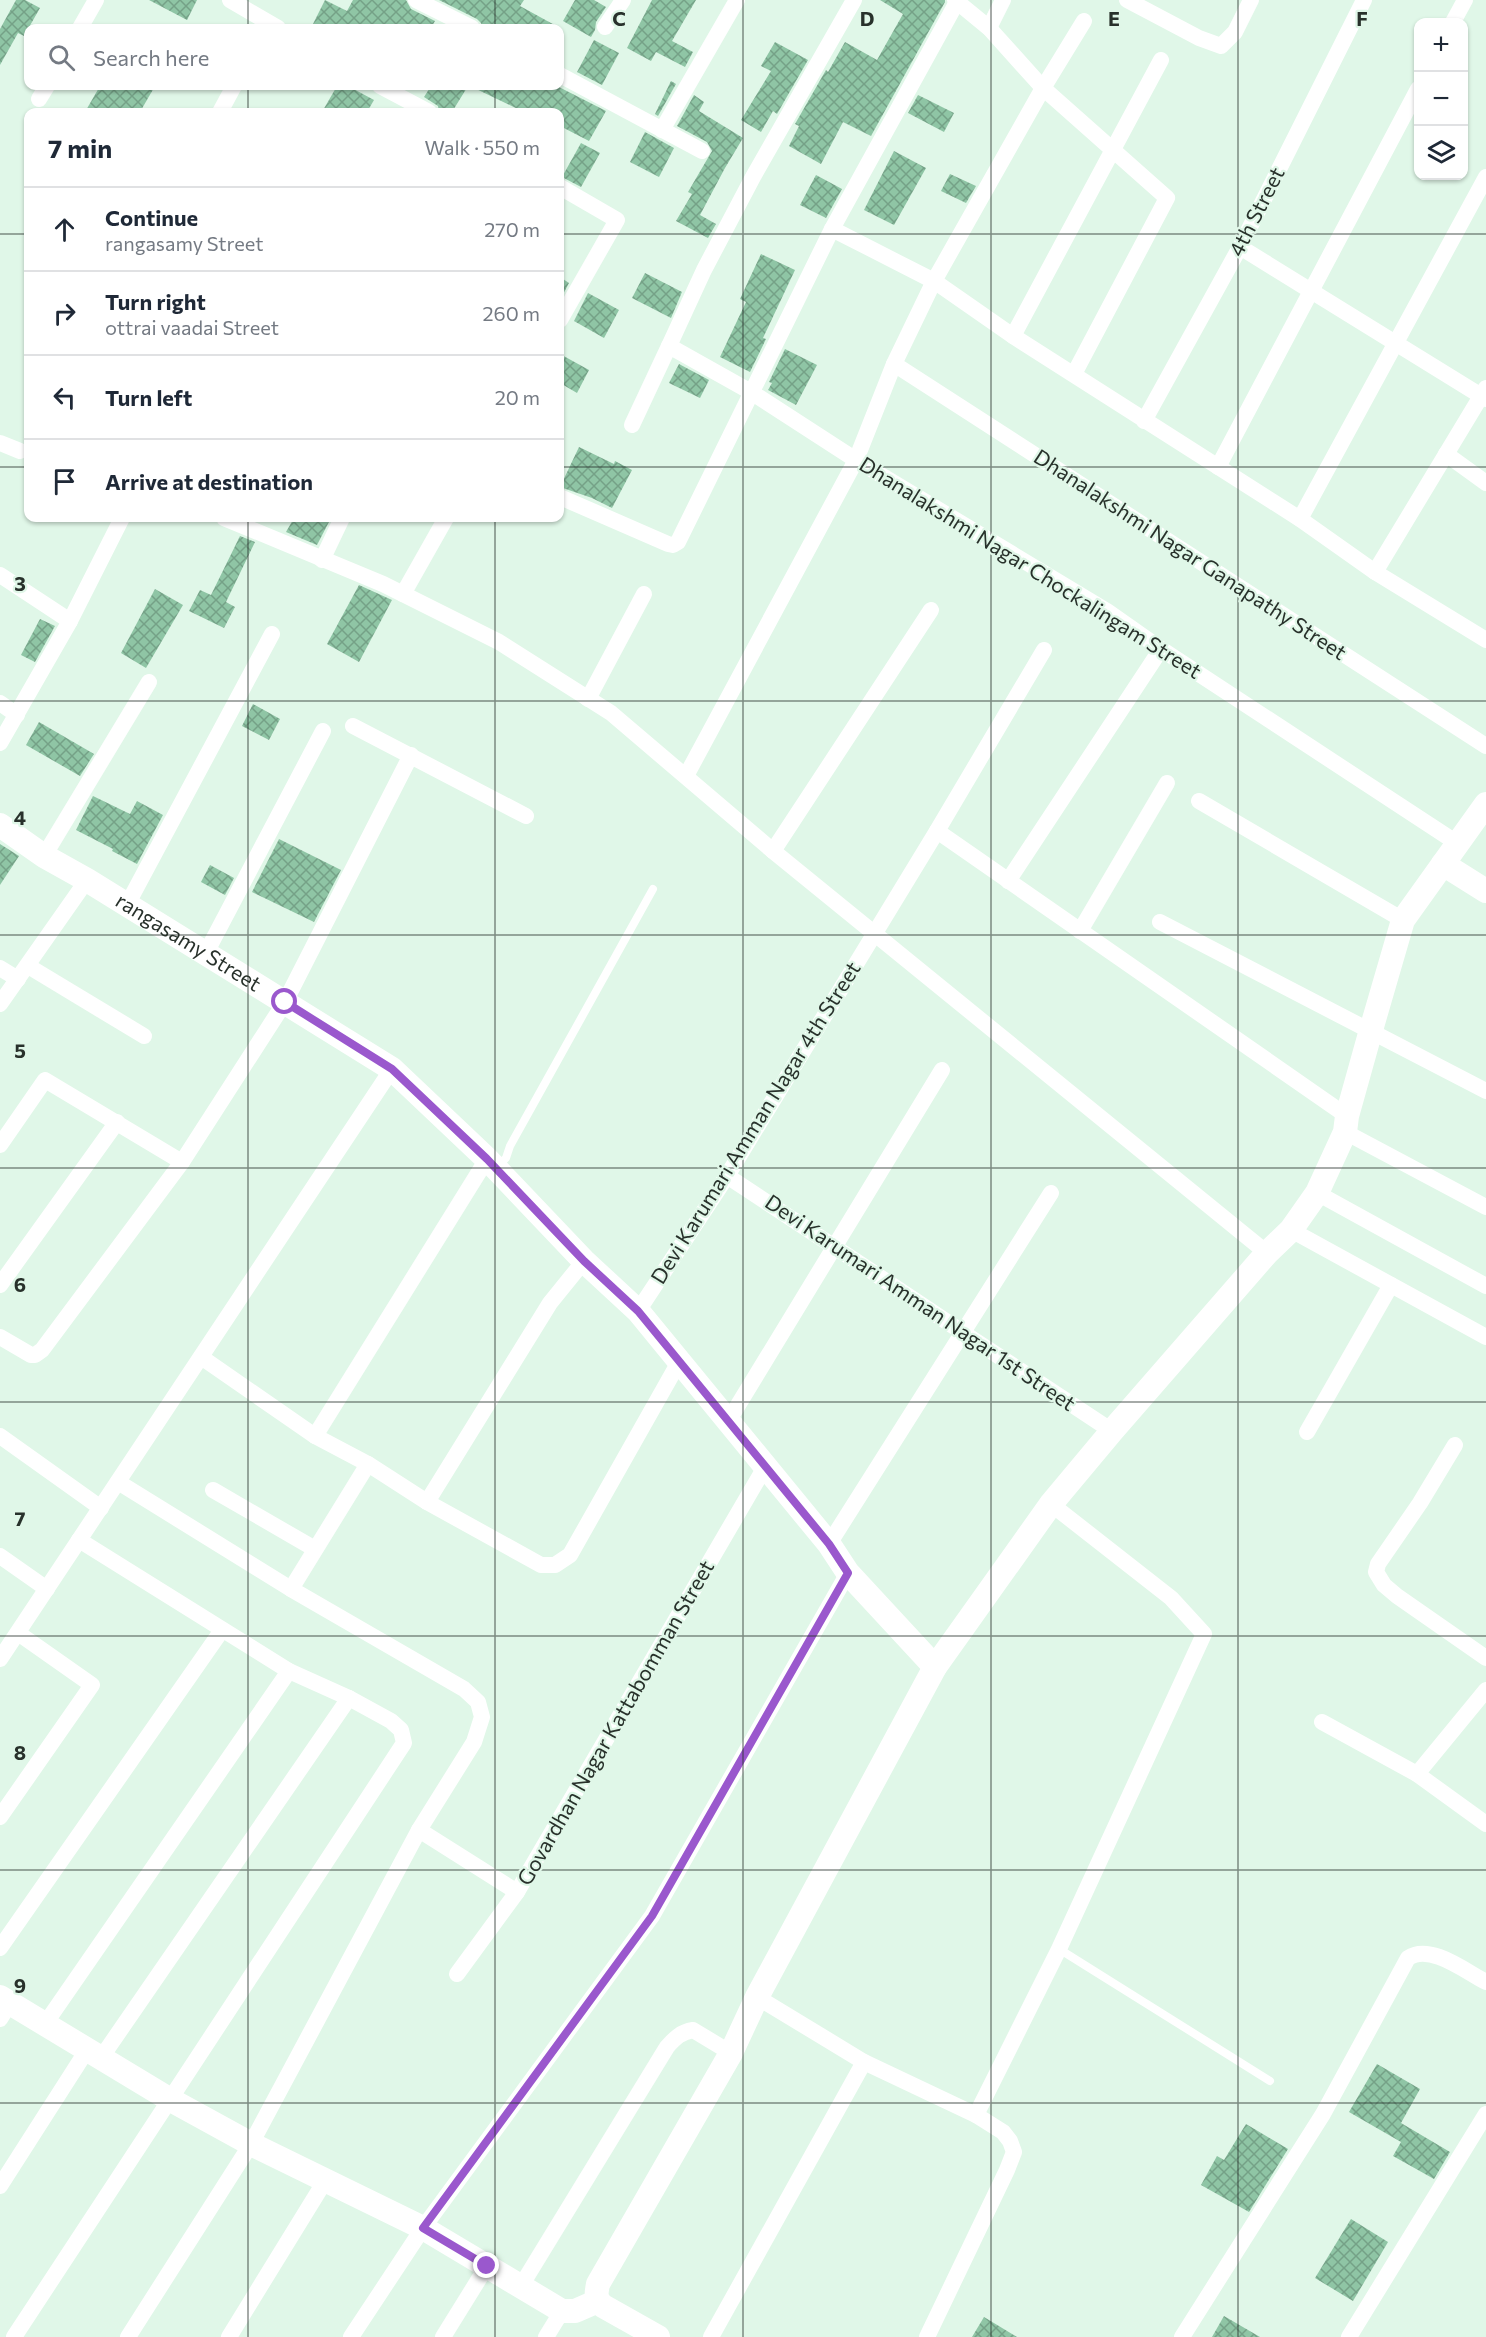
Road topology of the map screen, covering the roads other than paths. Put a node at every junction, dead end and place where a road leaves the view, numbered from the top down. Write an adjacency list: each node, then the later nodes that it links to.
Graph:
1 (96, 0): 15 (street)
2 (230, 0): 16 (street)
3 (416, 0): 17 (street)
4 (623, 0): 18 (street)
5 (737, 0): 28 (street)
6 (854, 0): 40 (street)
7 (1003, 0): 19 (street)
8 (1127, 0): 9 (street)
9 (1251, 0)
10 (1364, 0): 34 (street, 4th Street)
11 (1465, 0): 13 (street)
12 (956, 1): 19 (street); 33 (street)
13 (1455, 18)
14 (1084, 21): 22 (street)
15 (82, 24)
16 (266, 24)
17 (464, 24)
18 (605, 27)
19 (989, 28): 22 (street)
20 (1161, 60): 29 (street)
21 (564, 77): 28 (street)
22 (1043, 88): 29 (street); 35 (street)
23 (232, 90): 26 (street)
24 (388, 90): 27 (street)
25 (1414, 98): 36 (street)
26 (222, 108)
27 (421, 108)
28 (662, 129): 30 (street)
29 (1113, 150): 38 (street); 42 (street)
30 (702, 151)
31 (1486, 177): 39 (street)
32 (564, 189): 37 (street)
33 (832, 230): 35 (street); 43 (street)
34 (1240, 247): 36 (street); 45 (street, 4th Street)
35 (934, 281): 38 (street); 41 (street)
36 (1312, 292): 39 (street); 51 (street)
37 (564, 313)
38 (1013, 336): 42 (street)
39 (1396, 343): 44 (street); 54 (street)
40 (669, 346): 43 (street, Dhanalakshmi Nagar Chockalingam Street); 46 (street)
41 (894, 364): 50 (street); 77 (street, Dhanalakshmi Nagar Ganapathy Street)
42 (1074, 374): 45 (street)
43 (751, 392): 50 (street, Dhanalakshmi Nagar Chockalingam Street); 53 (street)
44 (1484, 394): 49 (street)
45 (1144, 421): 51 (street)
46 (632, 425)
47 (0, 443): 48 (street)
48 (20, 451)
49 (1446, 454): 52 (street); 60 (street)
50 (856, 460): 68 (street, Dhanalakshmi Nagar Chockalingam Street); 79 (street)
51 (1218, 467): 54 (street)
52 (1486, 483)
53 (564, 499)
54 (1300, 519): 60 (street)
55 (120, 522): 65 (street)
56 (233, 522): 59 (street)
57 (340, 522): 59 (street)
58 (444, 522): 62 (street)
59 (322, 560): 62 (street)
60 (1375, 572): 67 (street)
61 (0, 575): 65 (street)
62 (403, 594): 71 (street)
63 (644, 594): 71 (street)
64 (931, 610): 87 (street)
65 (70, 621): 73 (street)
66 (272, 634): 94 (street)
67 (1486, 640)
68 (1161, 649): 86 (street, Dhanalakshmi Nagar Chockalingam Street); 91 (street)
69 (1044, 650): 85 (street, Devi Karumari Amman Nagar 4th Street)
70 (149, 682): 88 (street)
71 (588, 699): 79 (street)
72 (0, 703): 73 (street)
73 (17, 715): 76 (street)
74 (353, 726): 78 (street)
75 (323, 731): 99 (street)
76 (0, 743)
77 (1486, 746)
78 (411, 756): 83 (street); 102 (street)
79 (686, 776): 87 (street)
80 (1167, 783): 97 (street)
81 (1199, 801): 95 (street)
82 (1486, 804): 86 (street)
83 (526, 816)
84 (0, 825): 88 (street, rangasamy Street)
85 (938, 831): 91 (street); 98 (street, Devi Karumari Amman Nagar 4th Street)
86 (1457, 843): 89 (street)
87 (773, 851): 98 (street)
88 (44, 856): 90 (street, rangasamy Street)
89 (1443, 864): 93 (street); 95 (street)
90 (87, 880): 94 (street, rangasamy Street); 101 (street)
91 (1008, 881): 97 (street)
92 (652, 889): 113 (lane)
93 (1486, 891)
94 (127, 905): 99 (street, rangasamy Street)
95 (1403, 920): 104 (street)
96 (1160, 922): 104 (street)
97 (1080, 931): 110 (street)
98 (873, 933): 114 (street, Devi Karumari Amman Nagar 4th Street); 120 (street)
99 (206, 953): 102 (street, rangasamy Street)
100 (0, 968): 101 (street)
101 (23, 973): 103 (street); 105 (street)
102 (285, 1002): 106 (street, rangasamy Street); 112 (street)
103 (0, 1004)
104 (1371, 1030): 108 (street); 110 (street)
105 (144, 1036)
106 (392, 1069): 113 (street, rangasamy Street); 129 (street)
107 (942, 1070): 119 (street)
108 (1486, 1091)
109 (117, 1122): 111 (street); 112 (street); 122 (street)
110 (1346, 1124): 115 (street); 117 (street)
111 (0, 1145)
112 (182, 1162): 127 (street)
113 (491, 1164): 121 (street, rangasamy Street); 135 (street)
114 (727, 1176): 119 (street, Devi Karumari Amman Nagar 1st Street); 125 (street, Devi Karumari Amman Nagar 4th Street)
115 (1317, 1192): 118 (street); 124 (street)
116 (1051, 1193): 126 (street)
117 (1486, 1207)
118 (1291, 1230): 120 (street); 123 (street)
119 (834, 1246): 126 (street, Devi Karumari Amman Nagar 1st Street); 131 (street)
120 (1267, 1253): 132 (street)
121 (584, 1261): 125 (street, rangasamy Street); 141 (street)
122 (0, 1285)
123 (1391, 1285): 128 (street); 133 (street)
124 (1486, 1286)
125 (638, 1311): 130 (street, rangasamy Street)
126 (962, 1334): 132 (street, Devi Karumari Amman Nagar 1st Street); 145 (street)
127 (0, 1337)
128 (1486, 1337)
129 (201, 1357): 135 (street); 139 (street)
130 (679, 1362): 131 (street, rangasamy Street); 141 (street)
131 (729, 1420): 138 (street, rangasamy Street)
132 (1112, 1431): 142 (street)
133 (1307, 1432)
134 (0, 1436): 143 (street)
135 (315, 1436): 137 (street)
136 (1455, 1445): 153 (street)
137 (368, 1464): 141 (street); 146 (street)
138 (765, 1467): 145 (street, rangasamy Street); 164 (street, Govardhan Nagar Kattabomman Street)
139 (118, 1482): 143 (street); 150 (street)
140 (213, 1490): 146 (street)
141 (427, 1502)
142 (1051, 1504): 155 (street); 166 (street)
143 (101, 1508): 144 (street)
144 (79, 1540): 149 (street); 151 (street)
145 (829, 1544): 148 (street, rangasamy Street)
146 (315, 1549): 150 (street)
147 (0, 1556): 149 (street)
148 (848, 1573): 155 (street, rangasamy Street); 182 (street)
149 (46, 1589): 152 (street)
150 (291, 1589): 163 (street)
151 (222, 1630): 156 (street); 165 (street)
152 (18, 1633): 154 (street); 161 (street)
153 (1486, 1658)
154 (0, 1659)
155 (935, 1667): 169 (street)
156 (289, 1671): 158 (street); 171 (street)
157 (1486, 1690): 160 (street)
158 (349, 1698): 173 (street); 176 (street)
159 (1322, 1722): 160 (street)
160 (1417, 1774): 162 (street)
161 (0, 1817)
162 (1486, 1824)
163 (419, 1830): 164 (street); 179 (street)
164 (518, 1892): 167 (street, Govardhan Nagar Kattabomman Street)
165 (0, 1948)
166 (1059, 1949): 175 (lane); 178 (street)
167 (457, 1974)
168 (1486, 1982): 196 (street)
169 (757, 1997): 172 (street); 174 (street)
170 (3, 2006): 171 (street)
171 (45, 2024): 173 (street)
172 (731, 2053): 184 (street); 185 (street)
173 (94, 2054): 176 (street); 181 (street)
174 (864, 2061): 178 (street); 194 (street)
175 (1270, 2080)
176 (169, 2099): 179 (street); 187 (street)
177 (1486, 2114): 197 (street)
178 (976, 2115): 195 (street)
179 (252, 2144): 180 (street); 188 (street)
180 (325, 2181): 182 (street); 189 (street)
181 (0, 2186)
182 (423, 2228): 183 (street); 190 (street)
183 (487, 2266): 184 (street); 191 (street)
184 (521, 2286): 186 (street)
185 (598, 2301): 186 (street); 193 (street)
186 (562, 2312): 192 (street)
187 (14, 2337)
188 (128, 2337)
189 (229, 2337)
190 (351, 2337)
191 (443, 2337)
192 (546, 2337)
193 (658, 2337)
194 (711, 2337)
195 (927, 2337)
196 (1182, 2337)
197 (1349, 2337)

